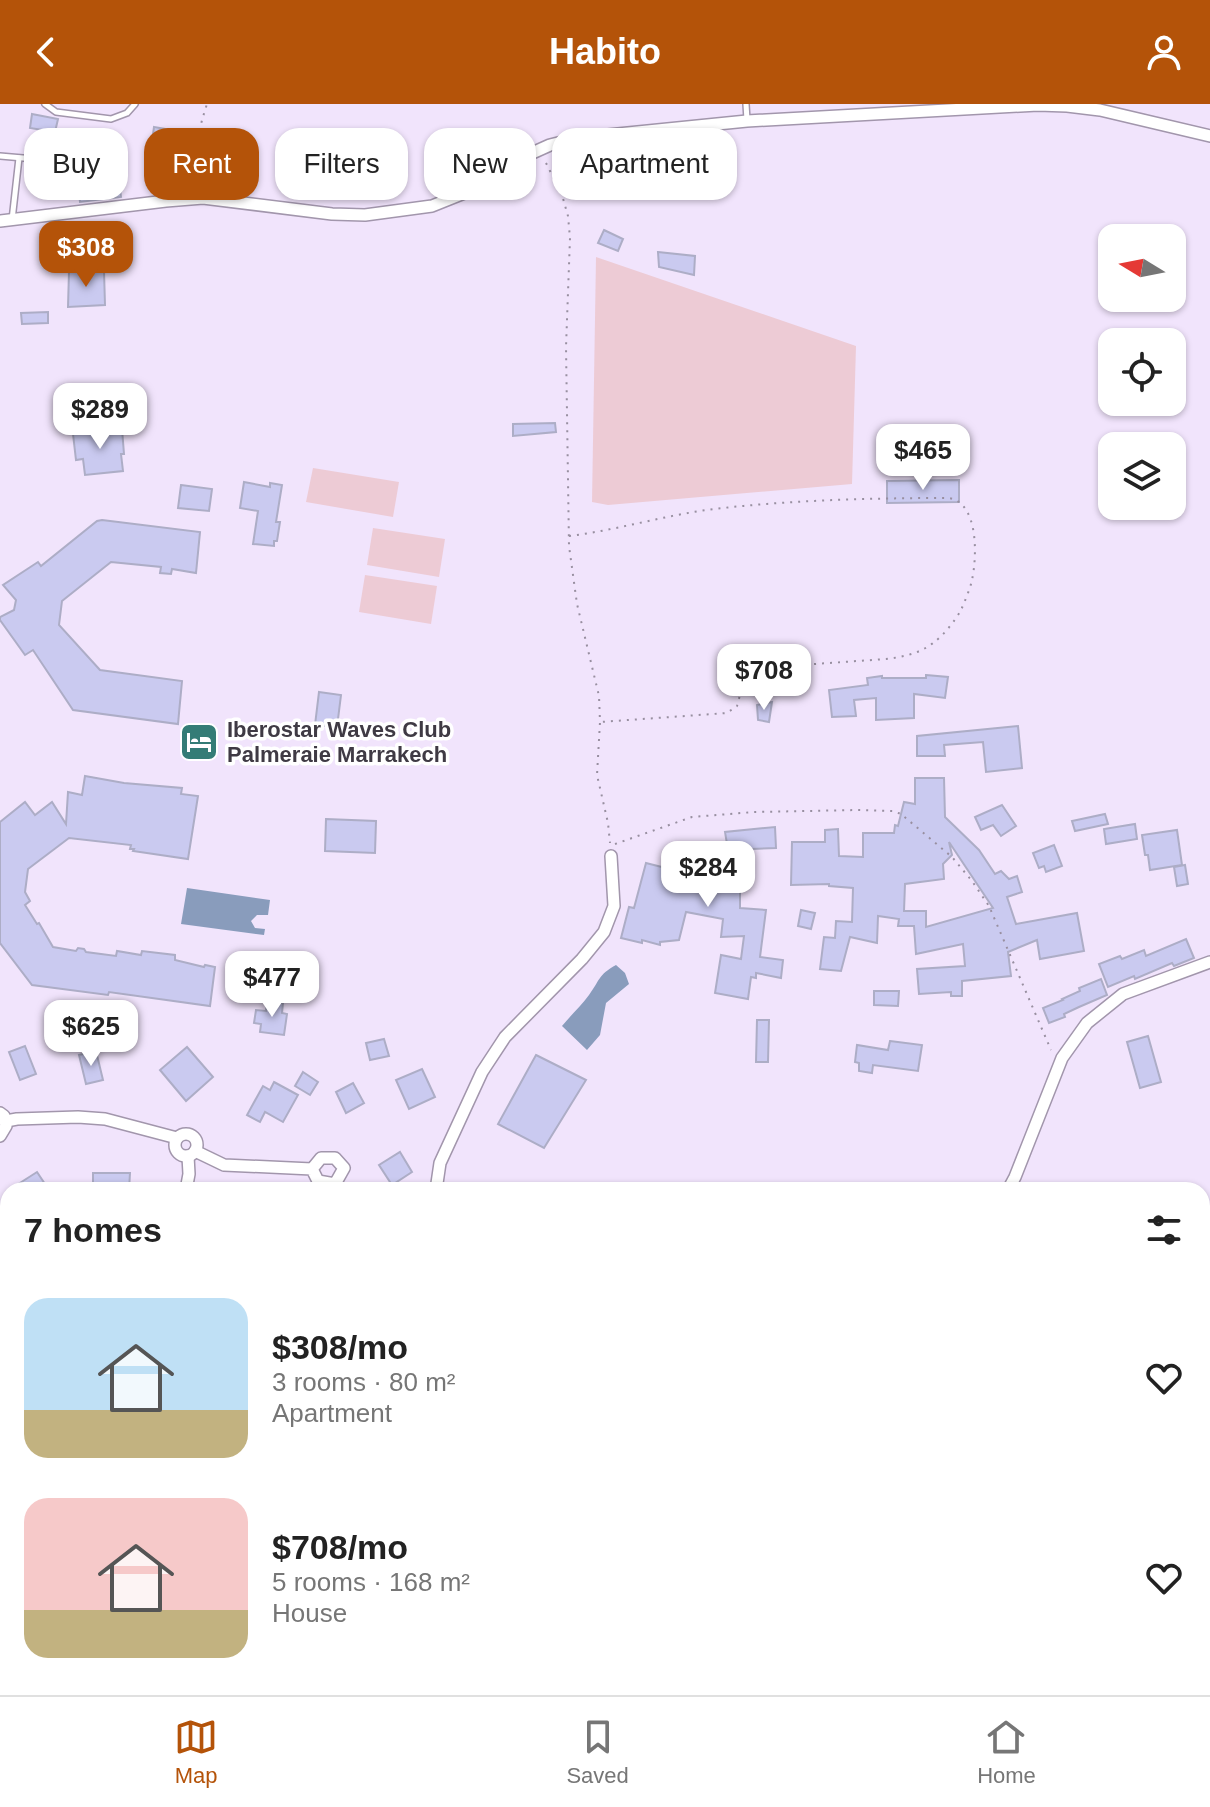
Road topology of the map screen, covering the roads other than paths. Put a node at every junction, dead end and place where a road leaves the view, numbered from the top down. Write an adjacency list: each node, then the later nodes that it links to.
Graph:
1 (45, 104): 2 (lane)
2 (135, 104)
3 (746, 104): 4 (lane)
4 (747, 121): 5 (street); 9 (street)
5 (1210, 136)
6 (0, 156): 7 (lane)
7 (19, 158): 8 (lane); 9 (lane)
8 (24, 158)
9 (6, 220)
10 (611, 856): 18 (street)
11 (1210, 962): 19 (street)
12 (3, 1117): 13 (street); 14 (street)
13 (0, 1136)
14 (177, 1138): 15 (street); 15 (street)
15 (192, 1153): 16 (street); 17 (street)
16 (312, 1169)
17 (188, 1182)
18 (437, 1182)
19 (1012, 1182)

